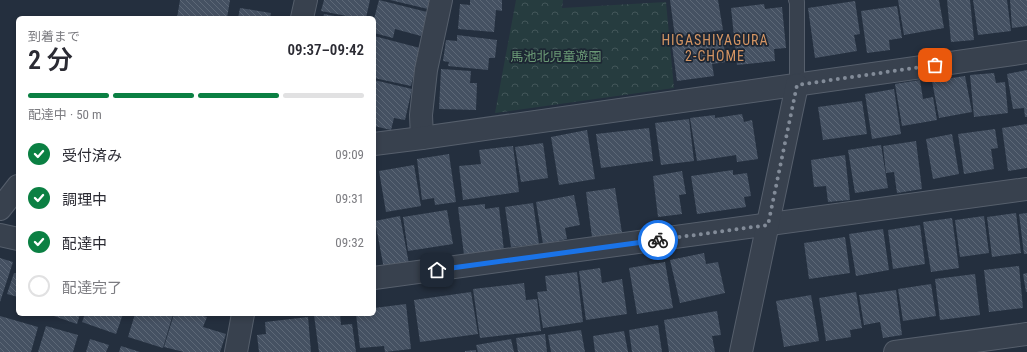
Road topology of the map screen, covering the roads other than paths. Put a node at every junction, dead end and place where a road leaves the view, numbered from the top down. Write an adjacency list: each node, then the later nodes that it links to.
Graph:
1 (306, 0): 4 (street)
2 (441, 0): 7 (street)
3 (796, 0): 6 (lane)
4 (302, 16)
5 (1027, 52): 6 (street)
6 (797, 85): 7 (street); 12 (street)
7 (422, 138): 8 (street)
8 (376, 144)
9 (16, 189): 11 (street)
10 (1027, 189): 12 (street)
11 (0, 209)
12 (768, 225): 15 (street); 19 (street)
13 (0, 235): 14 (street)
14 (16, 239)
15 (376, 278)
16 (243, 316): 18 (street)
17 (1027, 334): 20 (street)
18 (236, 352)
19 (741, 352)
20 (895, 352)

